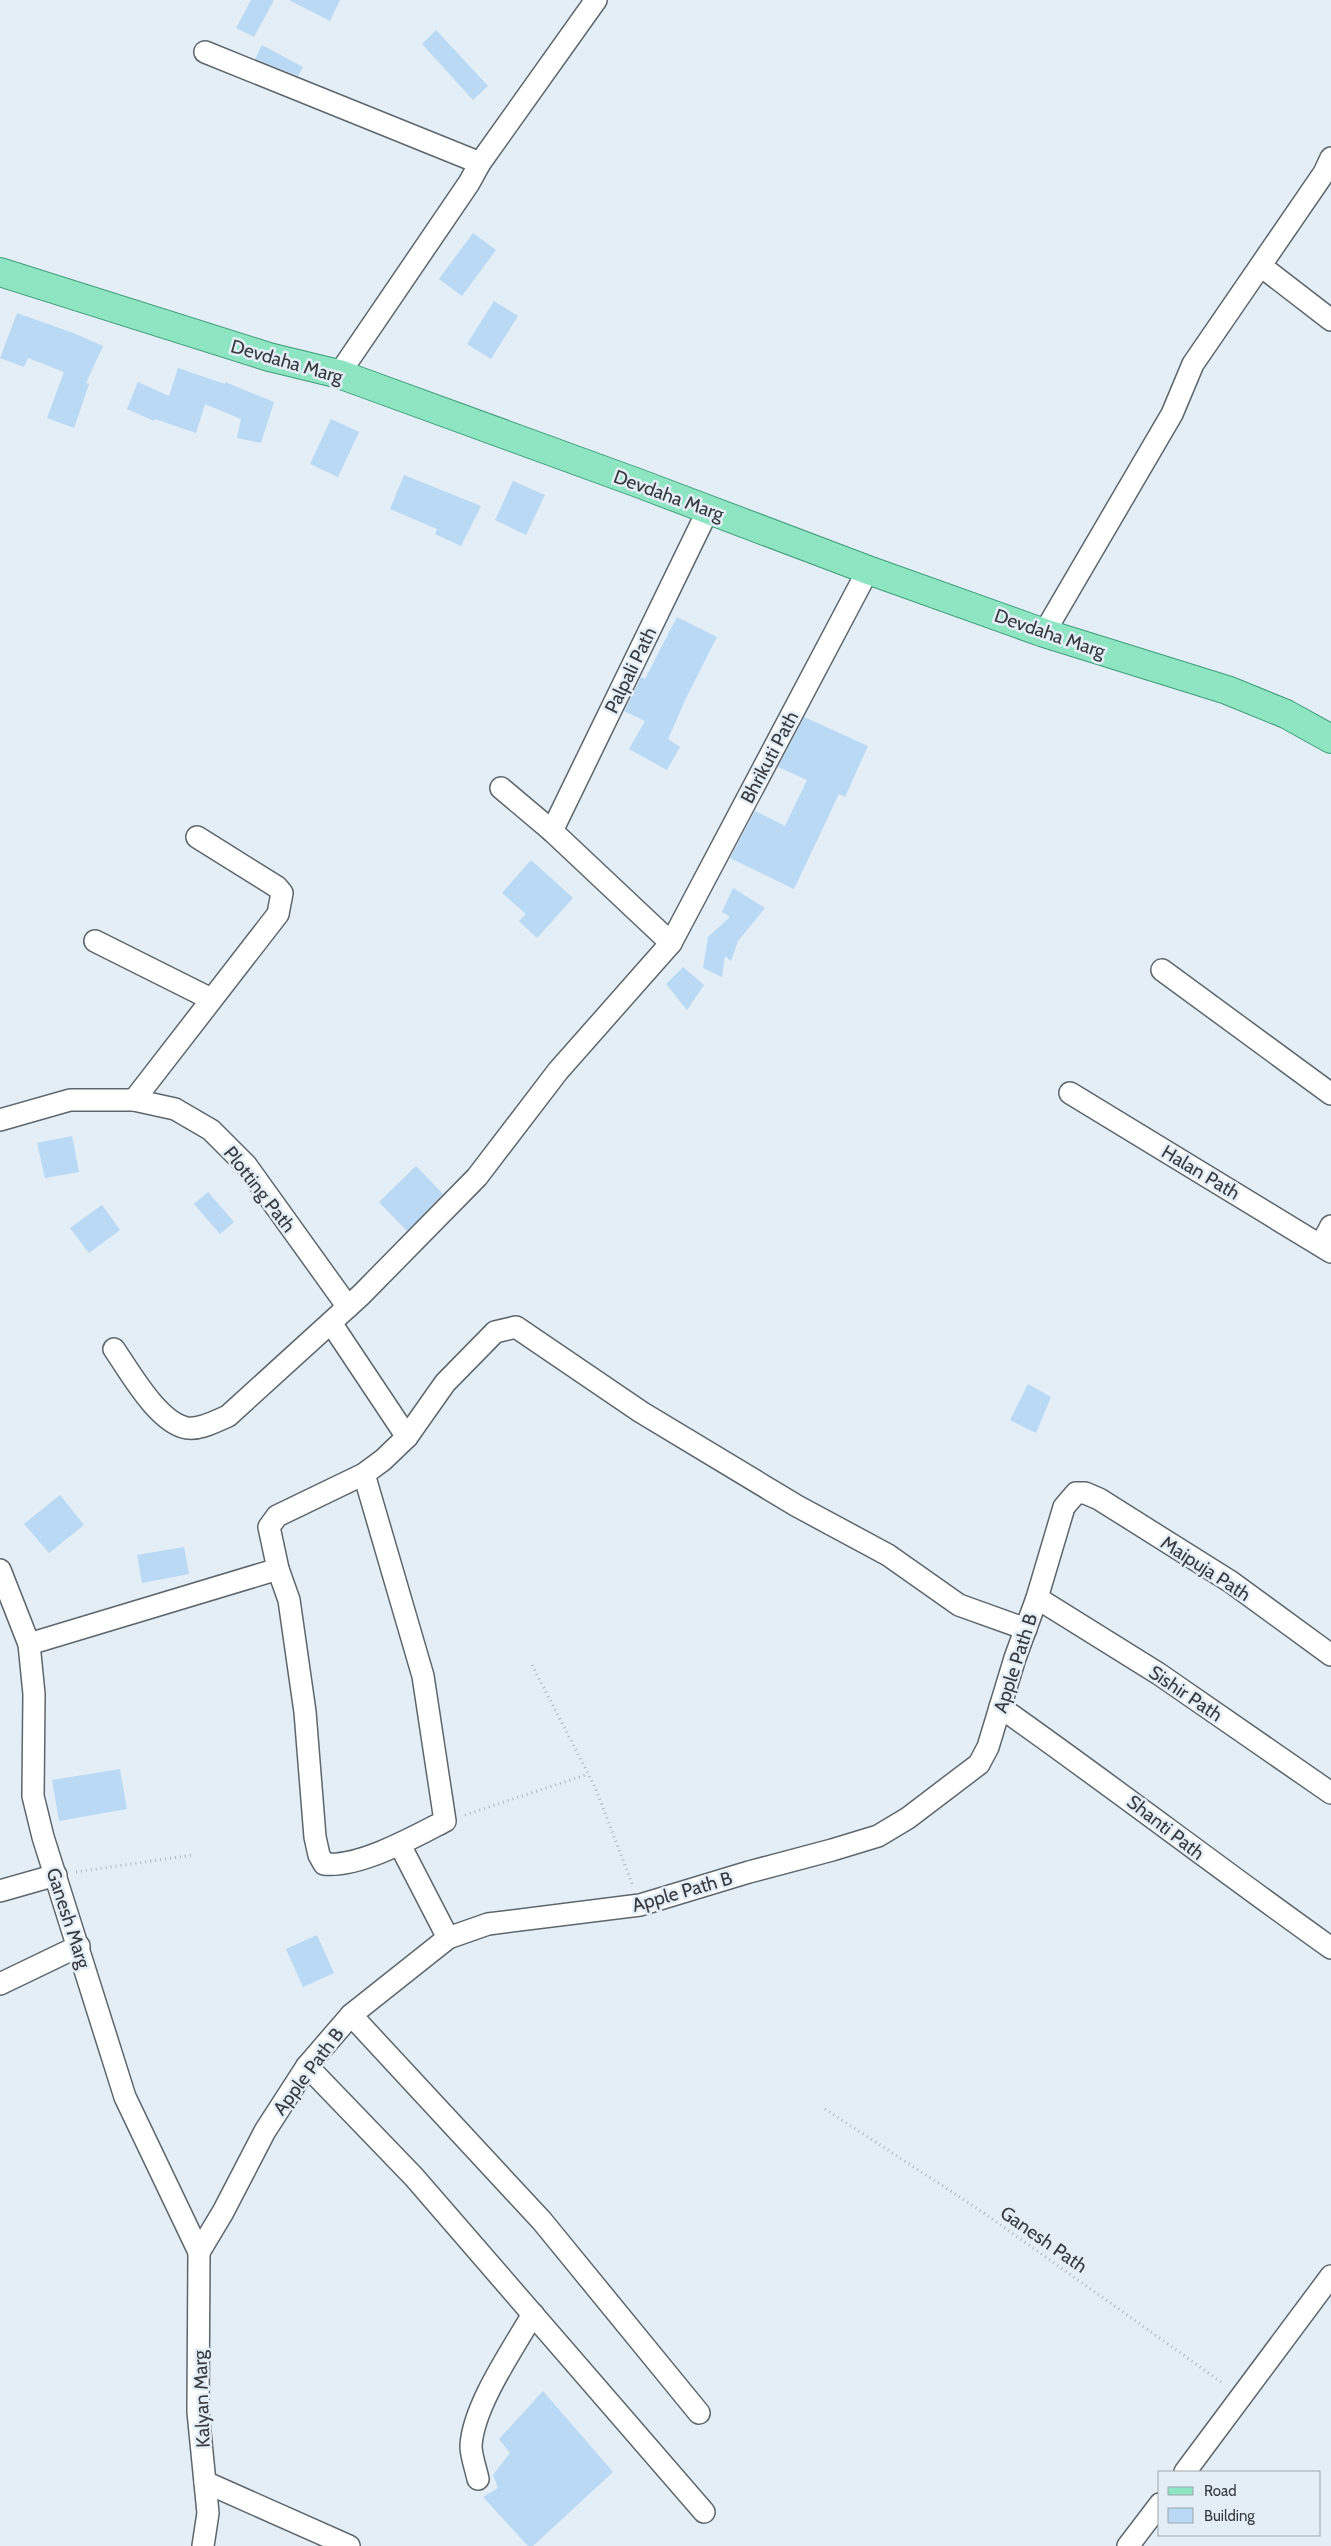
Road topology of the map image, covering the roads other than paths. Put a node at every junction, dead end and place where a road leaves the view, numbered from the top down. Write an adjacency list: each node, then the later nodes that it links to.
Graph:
1 (596, 0): 3 (street)
2 (204, 52): 3 (street)
3 (480, 163): 8 (street)
4 (1329, 169): 5 (street)
5 (1261, 266): 7 (street); 11 (street)
6 (0, 272): 8 (main road, Devdaha Marg)
7 (1331, 320)
8 (339, 374): 9 (main road, Devdaha Marg)
9 (708, 510): 10 (main road, Devdaha Marg); 14 (street, Palpali Path)
10 (868, 570): 11 (main road, Devdaha Marg); 17 (street, Bhrikuti Path)
11 (1044, 633): 12 (main road, Devdaha Marg)
12 (1331, 739)
13 (501, 788): 14 (street)
14 (552, 831): 17 (street)
15 (197, 837): 19 (street)
16 (95, 941): 19 (street)
17 (671, 943): 25 (street, Bhrikuti Path)
18 (1162, 970): 21 (street)
19 (211, 999): 22 (street)
20 (1070, 1093): 24 (street, Halan Path)
21 (1331, 1094)
22 (134, 1100): 23 (street, Plotting Path); 25 (street, Plotting Path)
23 (0, 1120)
24 (1328, 1241)
25 (348, 1307): 26 (street, Bhrikuti Path)
26 (331, 1323): 27 (street, Bhrikuti Path); 28 (street)
27 (114, 1349)
28 (407, 1437): 29 (street); 34 (street)
29 (364, 1474): 31 (street); 39 (street)
30 (1076, 1493): 33 (street, Apple Path B); 36 (street, Maipuja Path)
31 (278, 1569): 35 (street); 39 (street)
32 (0, 1570): 35 (street, Ganesh Marg)
33 (1037, 1598): 34 (street, Apple Path B); 38 (street, Sishir Path)
34 (1026, 1629): 37 (street, Apple Path B)
35 (29, 1644): 40 (street, Ganesh Marg)
36 (1331, 1655)
37 (1000, 1708): 42 (street, Apple Path B); 44 (street, Shanti Path)
38 (1331, 1792)
39 (400, 1844): 42 (street)
40 (56, 1875): 41 (street); 43 (street, Ganesh Marg)
41 (0, 1891)
42 (448, 1938): 46 (street, Apple Path B)
43 (79, 1946): 45 (street); 48 (street, Ganesh Marg)
44 (1331, 1948)
45 (0, 1984)
46 (351, 2015): 47 (street, Apple Path B); 51 (street)
47 (307, 2066): 48 (street, Apple Path B); 50 (street)
48 (198, 2252): 54 (street, Kalyan Marg)
49 (1331, 2276): 52 (street)
50 (533, 2314): 53 (street); 56 (street)
51 (699, 2412)
52 (1186, 2471)
53 (478, 2479)
54 (205, 2482): 57 (street, Kalyan Marg); 58 (street)
55 (1158, 2507): 59 (street)
56 (704, 2512)
57 (202, 2546)
58 (349, 2546)
59 (1128, 2546)

